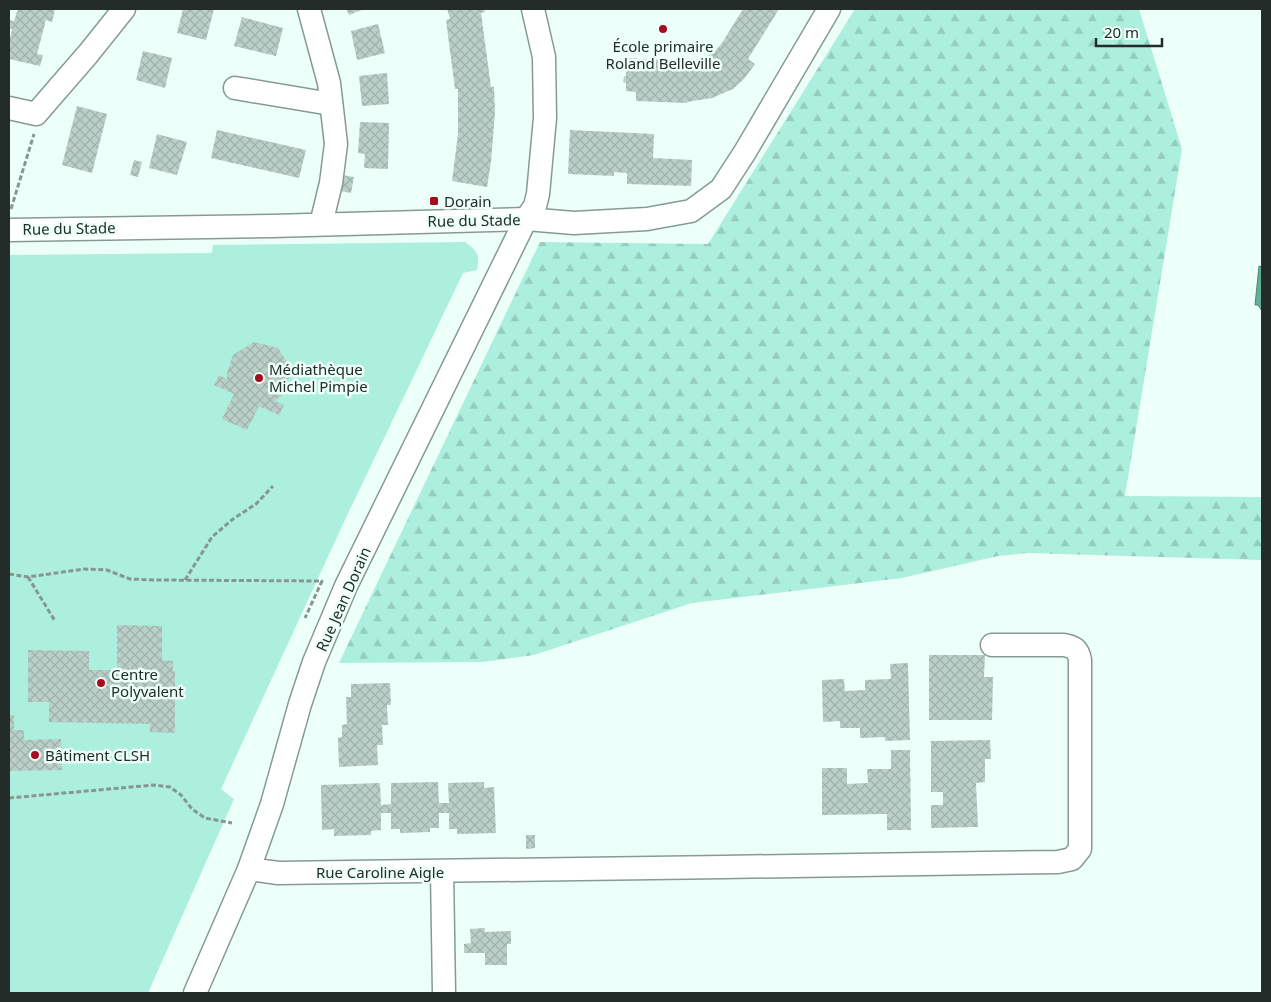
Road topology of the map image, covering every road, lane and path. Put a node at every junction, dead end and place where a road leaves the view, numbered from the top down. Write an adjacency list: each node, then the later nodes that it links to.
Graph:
1 (124, 9): 8 (street)
2 (309, 9): 6 (street)
3 (533, 9): 9 (street, Rue Jean Dorain)
4 (829, 9): 9 (street, Rue du Stade)
5 (235, 88): 6 (street)
6 (331, 104): 10 (street)
7 (9, 108): 8 (street)
8 (36, 114): 11 (path)
9 (526, 219): 10 (street, Rue du Stade); 21 (street, Rue Jean Dorain)
10 (322, 224): 11 (street, Rue du Stade)
11 (10, 230)
12 (273, 486): 15 (path)
13 (9, 574): 14 (path)
14 (28, 577): 15 (path); 17 (path)
15 (186, 580): 16 (path)
16 (305, 618)
17 (55, 621)
18 (992, 645): 22 (street, Rue Caroline Aigle)
19 (9, 798): 20 (path)
20 (232, 823)
21 (249, 869): 22 (street, Rue Caroline Aigle); 23 (street, Rue Jean Dorain)
22 (442, 872): 24 (street)
23 (195, 993)
24 (444, 993)

